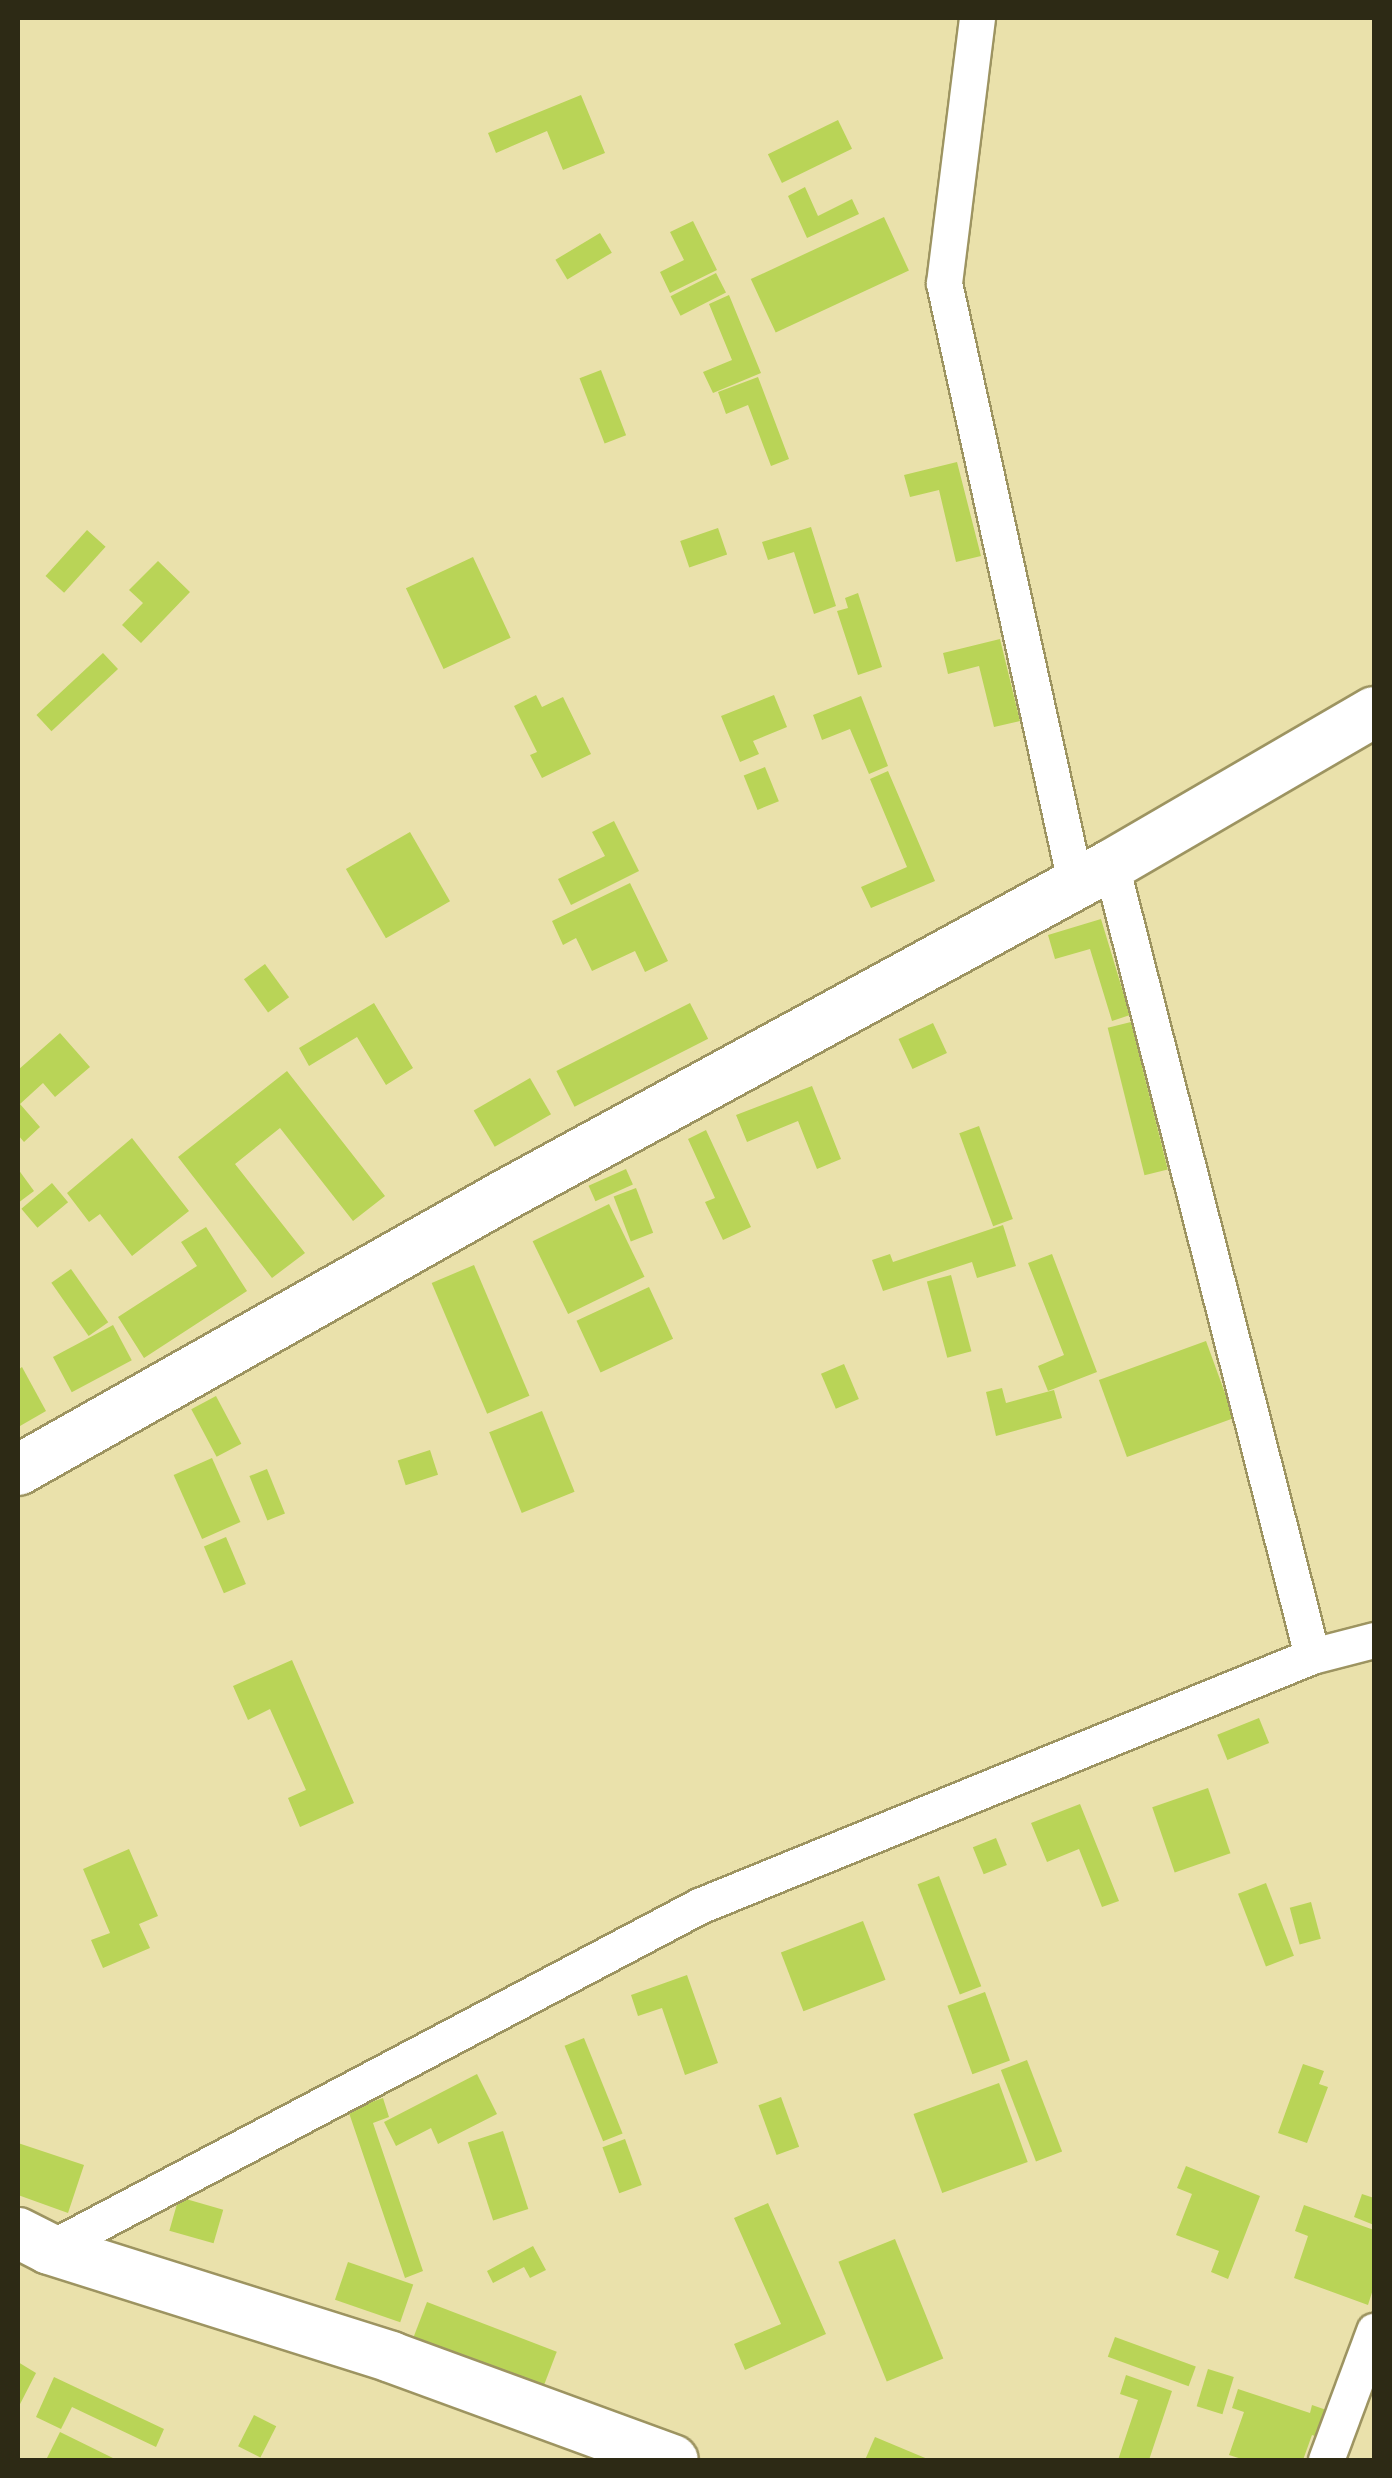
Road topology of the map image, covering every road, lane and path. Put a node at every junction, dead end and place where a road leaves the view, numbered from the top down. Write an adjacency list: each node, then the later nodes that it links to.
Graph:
1 (978, 18): 3 (street)
2 (1374, 712): 3 (street)
3 (1093, 874): 4 (street); 6 (street)
4 (18, 1470)
5 (1374, 1642): 6 (street)
6 (1312, 1656): 7 (street)
7 (33, 2241): 9 (street)
8 (1374, 2330): 10 (street)
9 (673, 2460)
10 (1326, 2460)

